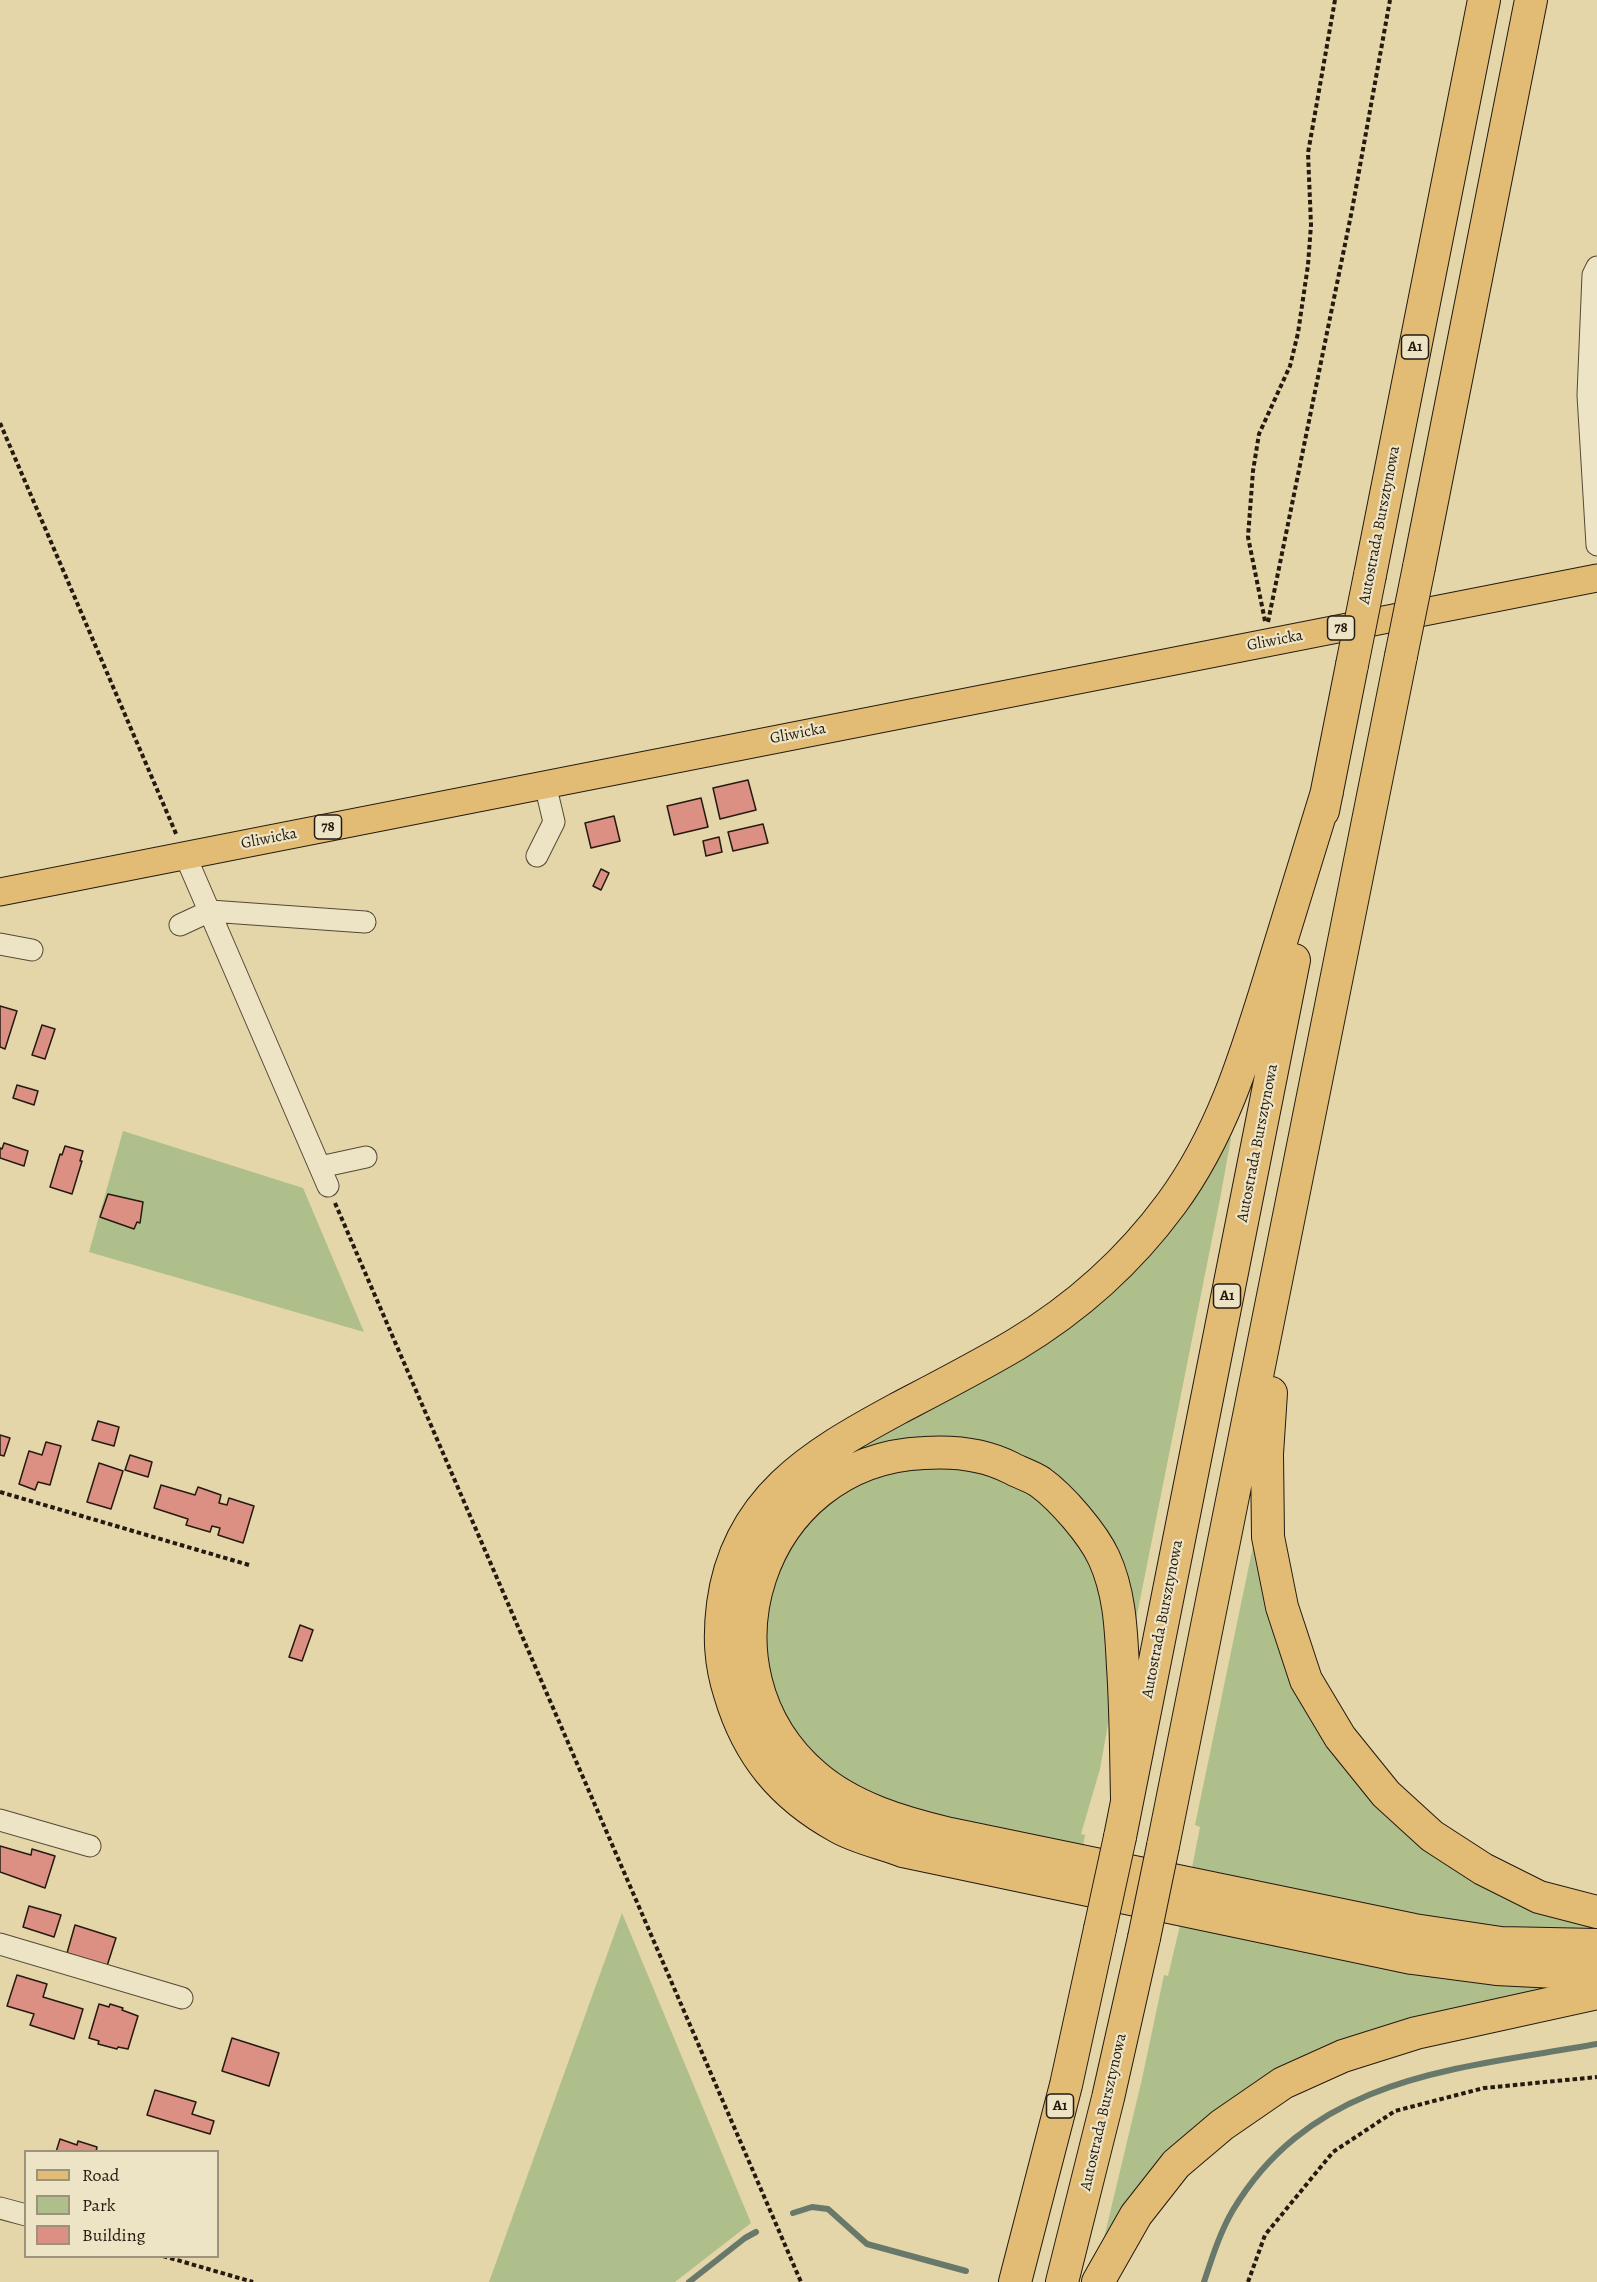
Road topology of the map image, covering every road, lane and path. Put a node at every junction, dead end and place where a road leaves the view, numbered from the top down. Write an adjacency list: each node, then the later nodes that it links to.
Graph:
1 (1335, 0): 2 (path)
2 (1390, 0)
3 (1484, 0): 10 (highway, Autostrada Bursztynowa / A1, bridge)
4 (1531, 0): 21 (highway, Autostrada Bursztynowa, bridge)
5 (1597, 267): 7 (street)
6 (0, 423): 11 (path)
7 (1597, 545)
8 (1597, 578): 9 (main road, Gliwicka / 78)
9 (545, 784): 11 (main road, Gliwicka / 78); 12 (street)
10 (1327, 792): 24 (highway, Autostrada Bursztynowa / A1); 30 (highway)
11 (185, 855): 13 (main road, Gliwicka / 78); 14 (street)
12 (537, 856)
13 (0, 892)
14 (210, 911): 15 (street); 16 (street); 20 (street)
15 (365, 922)
16 (180, 925)
17 (0, 944): 18 (street)
18 (32, 950)
19 (366, 1157): 20 (street)
20 (324, 1177): 38 (path)
21 (1279, 1270): 27 (highway); 40 (highway, Autostrada Bursztynowa, bridge)
22 (0, 1492): 23 (path)
23 (249, 1565)
24 (1127, 1799): 29 (highway); 39 (highway, Autostrada Bursztynowa / A1, bridge)
25 (0, 1820): 26 (street)
26 (90, 1846)
27 (1597, 1912)
28 (0, 1944): 32 (street)
29 (1597, 1945)
30 (1597, 1974)
31 (1597, 1993): 41 (highway)
32 (182, 1998)
33 (1597, 2077): 42 (path)
34 (0, 2208): 35 (street)
35 (24, 2214)
36 (170, 2258): 37 (path)
37 (253, 2282)
38 (801, 2282)
39 (1015, 2282)
40 (1062, 2282)
41 (1098, 2282)
42 (1248, 2282)

